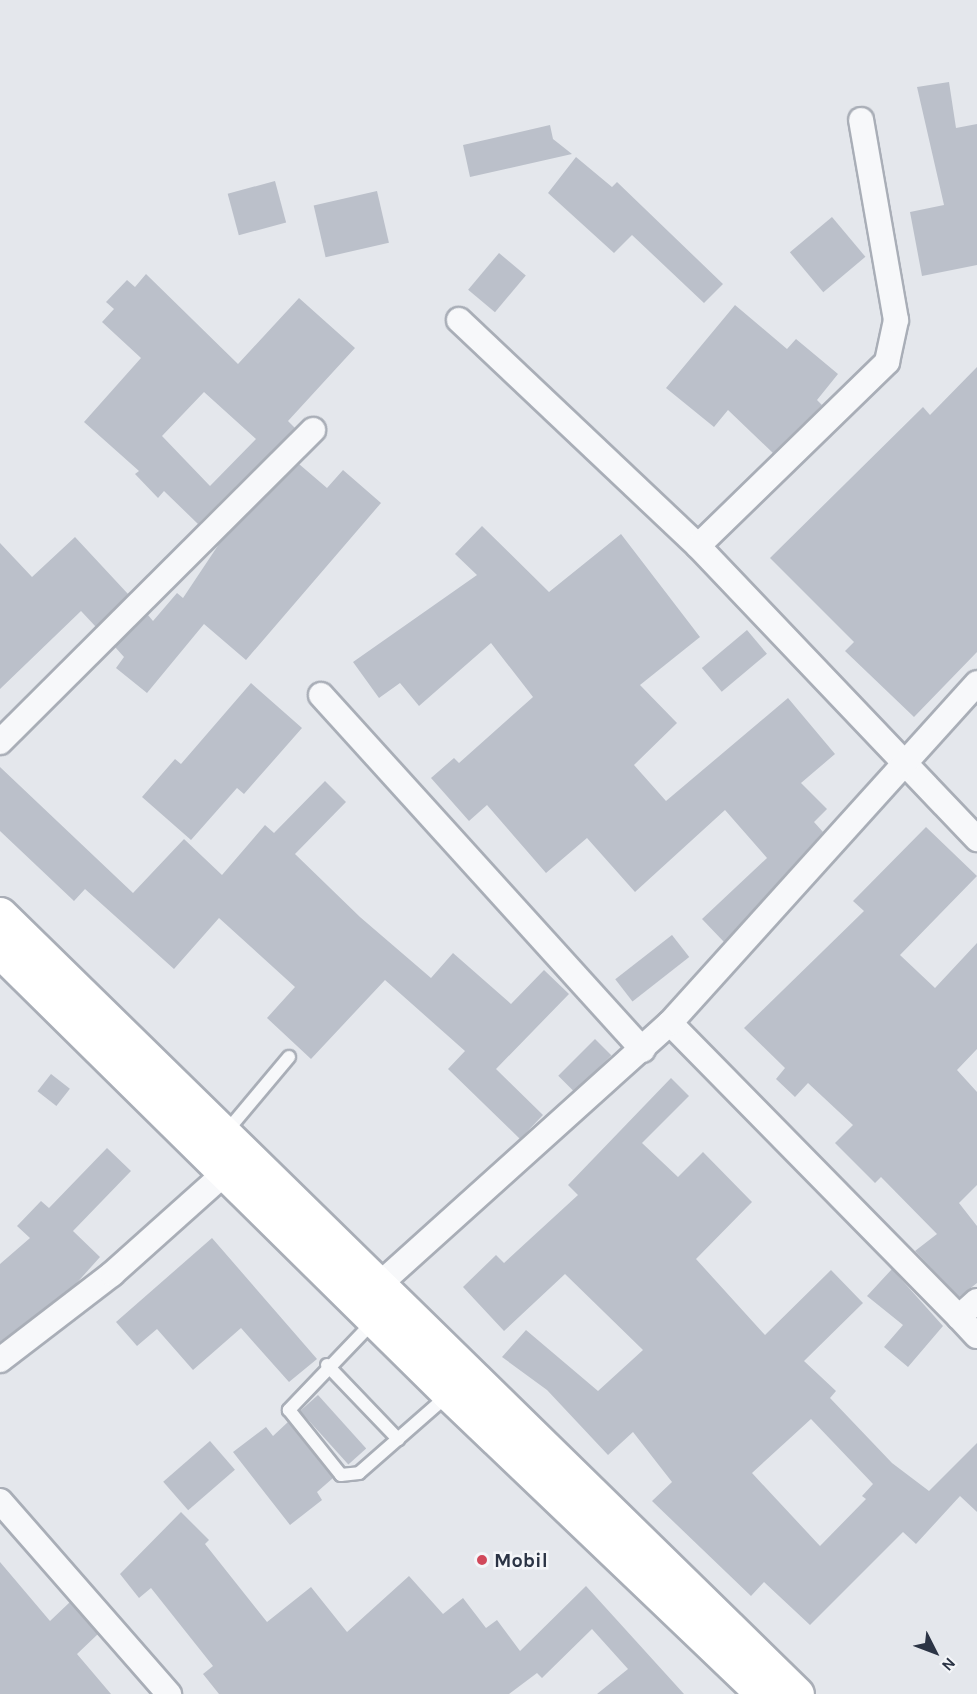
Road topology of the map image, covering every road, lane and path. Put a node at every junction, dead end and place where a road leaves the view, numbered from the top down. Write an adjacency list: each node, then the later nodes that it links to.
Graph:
1 (861, 120): 4 (street)
2 (459, 320): 4 (street)
3 (313, 430): 7 (street)
4 (698, 546): 8 (street)
5 (977, 683): 8 (street)
6 (321, 695): 13 (street)
7 (0, 742)
8 (902, 765): 9 (street); 12 (street)
9 (977, 839)
10 (0, 914): 15 (street)
11 (0, 951): 16 (street)
12 (670, 1023): 13 (street); 18 (street)
13 (643, 1050): 17 (street)
14 (289, 1057): 15 (lane)
15 (225, 1132): 17 (street)
16 (224, 1174): 19 (street); 21 (street)
17 (381, 1283): 28 (street)
18 (968, 1309): 20 (street)
19 (374, 1321): 22 (lane); 23 (street)
20 (977, 1336)
21 (0, 1360)
22 (327, 1365): 24 (lane); 24 (lane)
23 (449, 1395): 24 (lane); 27 (street)
24 (398, 1438)
25 (0, 1501): 26 (street)
26 (169, 1694)
27 (763, 1694)
28 (797, 1694)

